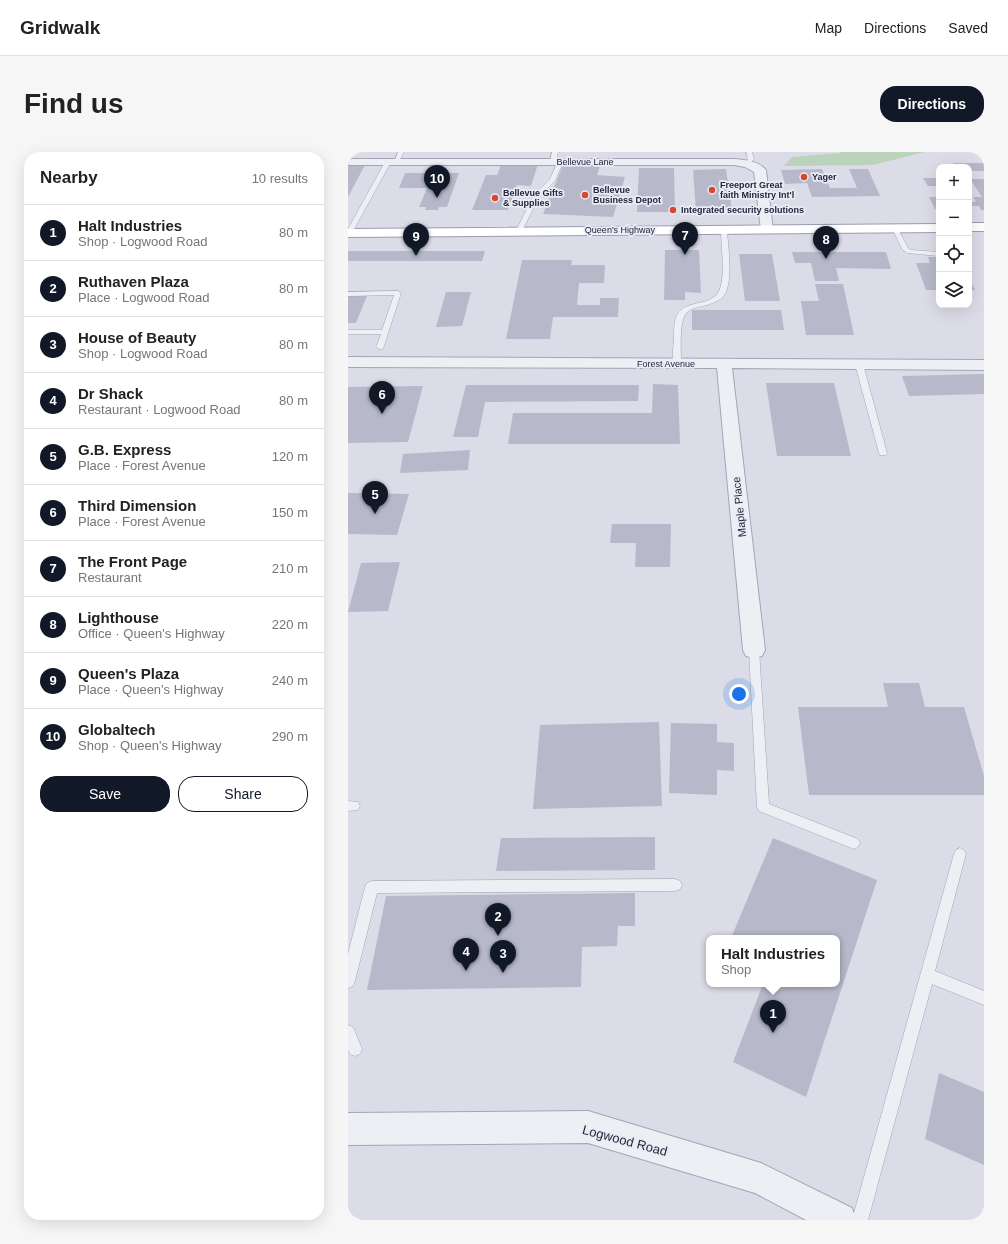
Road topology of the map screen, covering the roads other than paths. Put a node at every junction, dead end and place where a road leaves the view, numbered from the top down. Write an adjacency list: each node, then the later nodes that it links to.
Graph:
1 (749, 152): 5 (lane)
2 (395, 158): 3 (street, Bellevue Lane); 4 (street, Bellevue Lane); 13 (lane)
3 (556, 158): 5 (street, Bellevue Lane); 12 (lane)
4 (348, 162)
5 (748, 164): 11 (street)
6 (972, 227): 7 (main road)
7 (984, 227)
8 (895, 228): 9 (main road, Queen's Highway); 11 (main road, Queen's Highway); 14 (lane)
9 (936, 228)
10 (724, 230): 11 (main road, Queen's Highway); 12 (main road, Queen's Highway); 20 (lane)
11 (767, 230)
12 (519, 231): 13 (main road, Queen's Highway)
13 (348, 232)
14 (936, 254)
15 (348, 294): 17 (lane)
16 (348, 332): 17 (lane)
17 (385, 332): 18 (lane)
18 (380, 347)
19 (348, 362): 20 (street, Forest Avenue)
20 (676, 364): 21 (street, Forest Avenue)
21 (724, 364): 22 (street, Forest Avenue); 25 (street, Maple Place)
22 (860, 364): 23 (street, Forest Avenue); 24 (lane)
23 (984, 365)
24 (883, 453)
25 (754, 650): 26 (lane)
26 (854, 843)
27 (960, 854): 29 (lane)
28 (675, 885): 30 (lane)
29 (927, 975): 31 (lane); 36 (lane)
30 (348, 981)
31 (984, 998)
32 (348, 1032): 33 (lane)
33 (355, 1049)
34 (348, 1129): 35 (street, Logwood Road)
35 (840, 1220)
36 (860, 1220)

